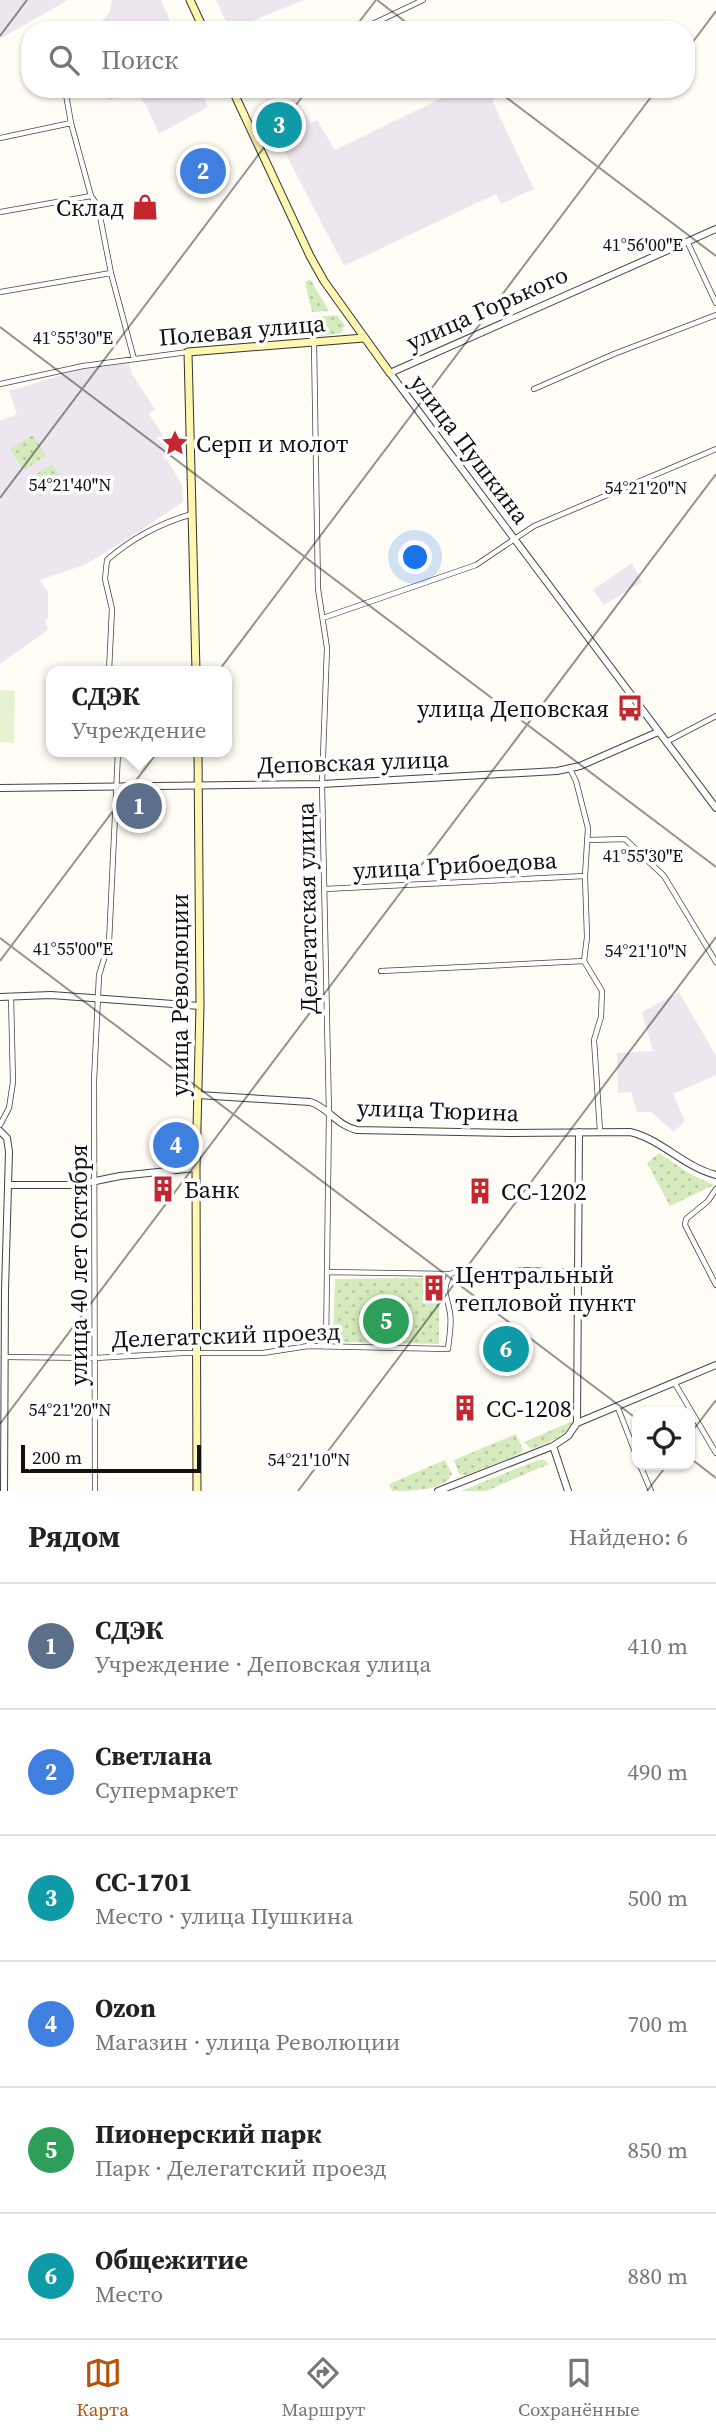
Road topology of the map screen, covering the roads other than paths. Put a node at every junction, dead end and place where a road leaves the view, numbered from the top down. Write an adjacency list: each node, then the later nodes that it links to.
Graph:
1 (190, 0): 3 (main road)
2 (424, 0): 4 (street)
3 (200, 21)
4 (379, 21)
5 (67, 98): 7 (street)
6 (236, 98): 17 (main road, улица Пушкина)
7 (71, 123): 8 (street); 9 (street)
8 (0, 138)
9 (91, 196): 10 (street); 13 (street)
10 (0, 212)
11 (716, 229): 12 (street, улица Горького)
12 (687, 240): 15 (street); 21 (street, улица Горького)
13 (111, 272): 14 (street); 20 (street)
14 (0, 292)
15 (716, 303)
16 (716, 315): 23 (street)
17 (365, 338): 18 (main road, Полевая улица); 21 (main road, улица Пушкина)
18 (314, 343): 19 (main road, Полевая улица); 27 (street, Делегатская улица)
19 (188, 352): 20 (street, Полевая улица); 25 (main road)
20 (134, 359): 22 (street, Полевая улица)
21 (390, 373): 26 (street, улица Пушкина)
22 (0, 384)
23 (534, 389)
24 (716, 449): 26 (street)
25 (192, 514): 28 (street); 29 (main road)
26 (513, 538): 27 (street); 31 (street, улица Пушкина)
27 (323, 618): 36 (street, Делегатская улица)
28 (109, 666)
29 (196, 666)
30 (716, 716): 32 (street)
31 (658, 732): 32 (street, улица Пушкина); 35 (street, Деповская улица)
32 (666, 742): 40 (street, улица Пушкина)
33 (118, 757): 38 (street, улица 40 лет Октября)
34 (198, 757): 37 (main road, улица Революции)
35 (570, 769): 36 (street, Деповская улица); 41 (street)
36 (322, 785): 37 (street, Деповская улица); 43 (street, Делегатская улица)
37 (198, 786): 38 (street, Деповская улица); 50 (main road, улица Революции)
38 (116, 787): 39 (street, Деповская улица); 49 (street, улица 40 лет Октября)
39 (0, 788)
40 (716, 808)
41 (589, 840): 42 (street); 45 (street)
42 (586, 876): 43 (street, улица Грибоедова); 44 (street)
43 (326, 889): 52 (street, Делегатская улица)
44 (584, 961): 46 (street); 55 (street)
45 (716, 962)
46 (381, 971)
47 (11, 995): 48 (street); 49 (street); 53 (street)
48 (0, 997)
49 (97, 998): 50 (street); 59 (street, улица 40 лет Октября)
50 (200, 1006): 51 (main road, улица Революции)
51 (198, 1095): 52 (street, улица Тюрина); 57 (main road, улица Революции)
52 (329, 1113): 56 (street, улица Тюрина); 62 (street, Делегатская улица)
53 (0, 1125)
54 (0, 1130): 60 (street)
55 (600, 1131): 56 (street, улица Тюрина); 58 (street, улица Тюрина)
56 (579, 1132): 63 (street)
57 (196, 1168): 59 (street); 67 (main road, улица Революции)
58 (716, 1175)
59 (93, 1182): 60 (street); 69 (street, улица 40 лет Октября)
60 (8, 1185): 68 (street)
61 (716, 1189): 65 (street)
62 (328, 1272): 64 (street); 66 (street, Делегатская улица)
63 (578, 1272): 64 (street); 74 (street)
64 (450, 1274): 66 (street, Делегатский проезд)
65 (716, 1284)
66 (326, 1347): 67 (street, Делегатский проезд)
67 (196, 1353): 69 (street, Делегатский проезд); 82 (main road, улица Революции)
68 (5, 1357): 69 (street, Делегатский проезд); 72 (street)
69 (95, 1358): 81 (street, улица 40 лет Октября)
70 (716, 1365): 71 (street)
71 (674, 1382): 73 (street); 77 (street)
72 (2, 1405): 80 (street)
73 (618, 1408): 74 (street); 75 (street)
74 (577, 1423): 76 (street)
75 (632, 1444)
76 (553, 1446): 79 (street); 84 (street)
77 (716, 1453)
78 (642, 1470): 85 (street)
79 (450, 1489): 83 (street)
80 (4, 1491)
81 (95, 1491)
82 (197, 1491)
83 (439, 1491)
84 (568, 1491)
85 (651, 1491)

